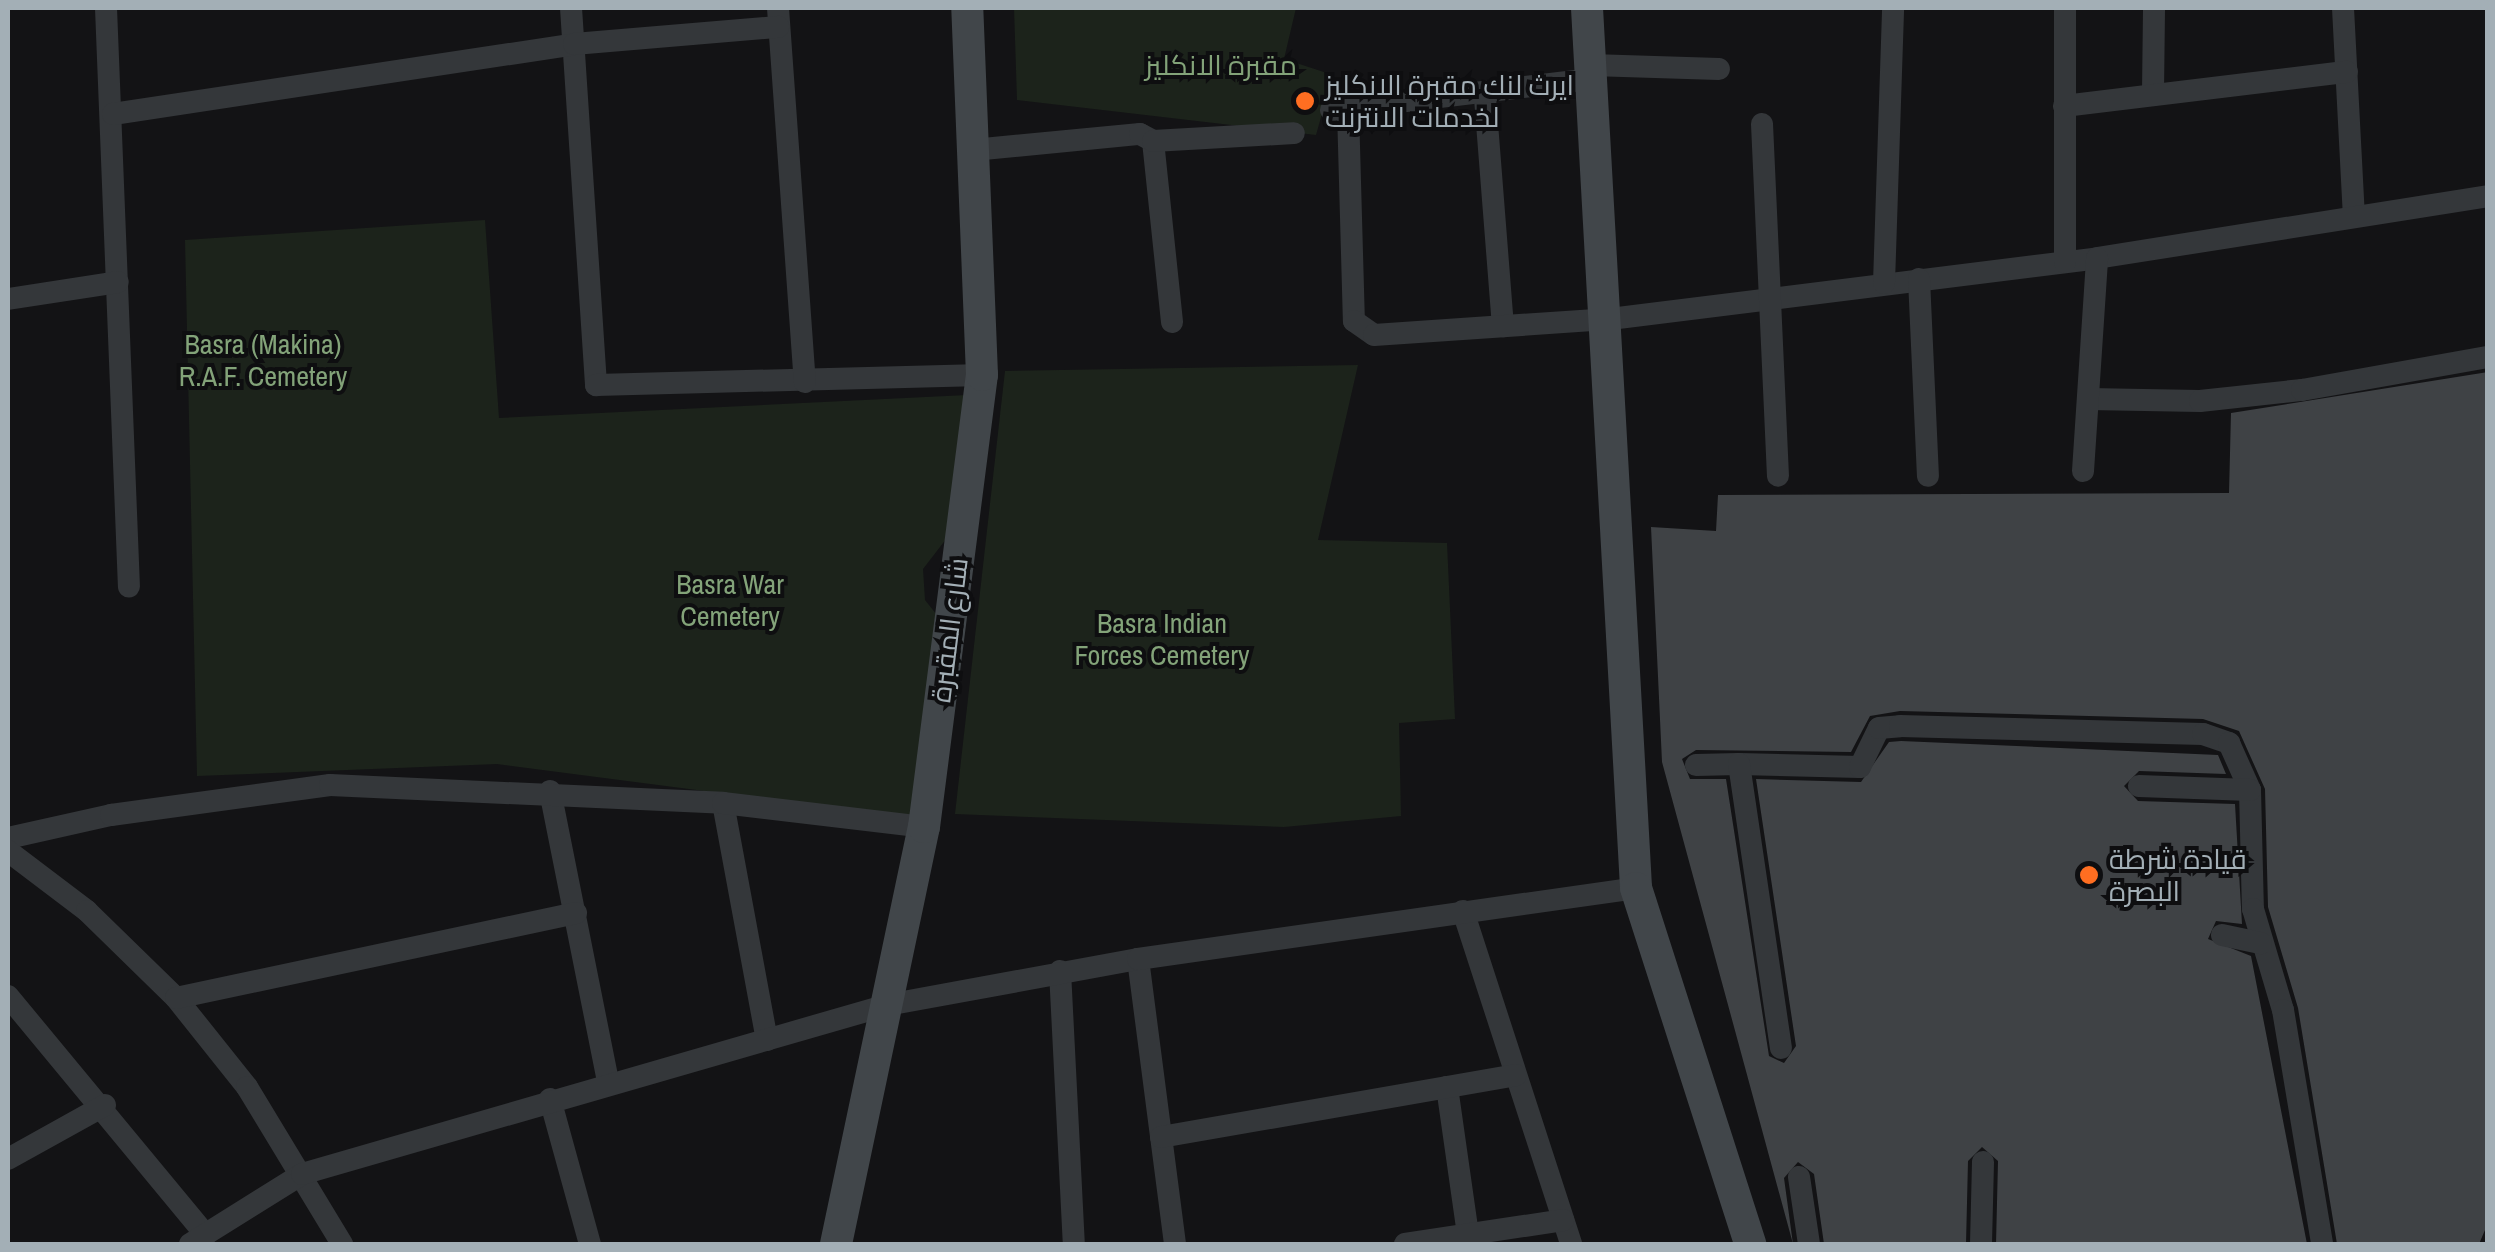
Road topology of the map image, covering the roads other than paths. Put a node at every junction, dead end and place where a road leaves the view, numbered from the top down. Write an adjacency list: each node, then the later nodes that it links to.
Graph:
1 (106, 8): 17 (street)
2 (572, 8): 10 (street)
3 (967, 8): 21 (main road, شارع المقبرة)
4 (1587, 8): 12 (main road)
5 (1893, 8): 28 (street)
6 (2065, 8): 16 (street)
7 (2154, 8): 14 (street)
8 (2343, 8): 13 (street)
9 (778, 17): 10 (street); 36 (street)
10 (574, 44): 17 (street); 36 (street)
11 (1719, 68): 12 (street)
12 (1592, 72): 15 (street); 31 (main road)
13 (2348, 72): 14 (street); 23 (street)
14 (2154, 92): 16 (street)
15 (1485, 98): 33 (street); 33 (street)
16 (2064, 106): 25 (street)
17 (112, 114): 27 (street)
18 (1762, 124): 29 (street)
19 (1294, 133): 20 (street)
20 (1152, 141): 21 (street); 32 (street)
21 (974, 150): 35 (main road, شارع المقبرة)
22 (2488, 196): 23 (street)
23 (2354, 217): 24 (street)
24 (2097, 258): 25 (street); 37 (street)
25 (2064, 262): 26 (street)
26 (1919, 279): 28 (street); 40 (street)
27 (118, 282): 30 (street); 41 (street)
28 (1884, 283): 29 (street)
29 (1772, 296): 31 (street); 39 (street)
30 (8, 299)
31 (1610, 319): 33 (street); 51 (main road)
32 (1172, 322)
33 (1502, 326)
34 (2488, 357): 37 (street)
35 (982, 375): 36 (street); 48 (main road, شارع المقبرة)
36 (805, 382)
37 (2088, 399): 38 (street)
38 (2083, 470)
39 (1778, 476)
40 (1928, 476)
41 (129, 586)
42 (1739, 764): 43 (street); 45 (street); 62 (street)
43 (1696, 765)
44 (2140, 786): 45 (street)
45 (2250, 790): 55 (street)
46 (550, 792): 47 (street); 49 (street); 53 (street)
47 (724, 803): 48 (street); 61 (street)
48 (924, 827): 60 (main road, شارع المقبرة)
49 (8, 838)
50 (8, 851): 59 (street)
51 (1636, 888): 52 (street); 83 (main road)
52 (1463, 911): 56 (street); 63 (street)
53 (576, 912): 59 (street); 64 (street)
54 (2222, 935): 55 (street)
55 (2262, 944): 86 (street)
56 (1138, 959): 57 (street); 68 (street)
57 (1060, 972): 60 (street); 79 (street)
58 (8, 996): 67 (street)
59 (176, 998): 71 (street)
60 (886, 1006): 61 (street); 78 (main road, شارع المقبرة)
61 (767, 1040): 64 (street)
62 (1781, 1048)
63 (1516, 1075): 65 (street); 73 (street)
64 (608, 1082): 66 (street)
65 (1447, 1087): 68 (street); 74 (street)
66 (550, 1099): 71 (street); 77 (street)
67 (105, 1105): 69 (street); 75 (street)
68 (1161, 1136): 80 (street)
69 (8, 1159)
70 (1983, 1162): 85 (street)
71 (302, 1174): 75 (street); 76 (street)
72 (1799, 1177): 84 (street)
73 (1563, 1220): 74 (street); 82 (street)
74 (1468, 1235): 81 (street)
75 (198, 1240)
76 (342, 1244)
77 (590, 1244)
78 (836, 1244)
79 (1074, 1244)
80 (1174, 1244)
81 (1405, 1244)
82 (1571, 1244)
83 (1750, 1244)
84 (1809, 1244)
85 (1980, 1244)
86 (2322, 1244)

